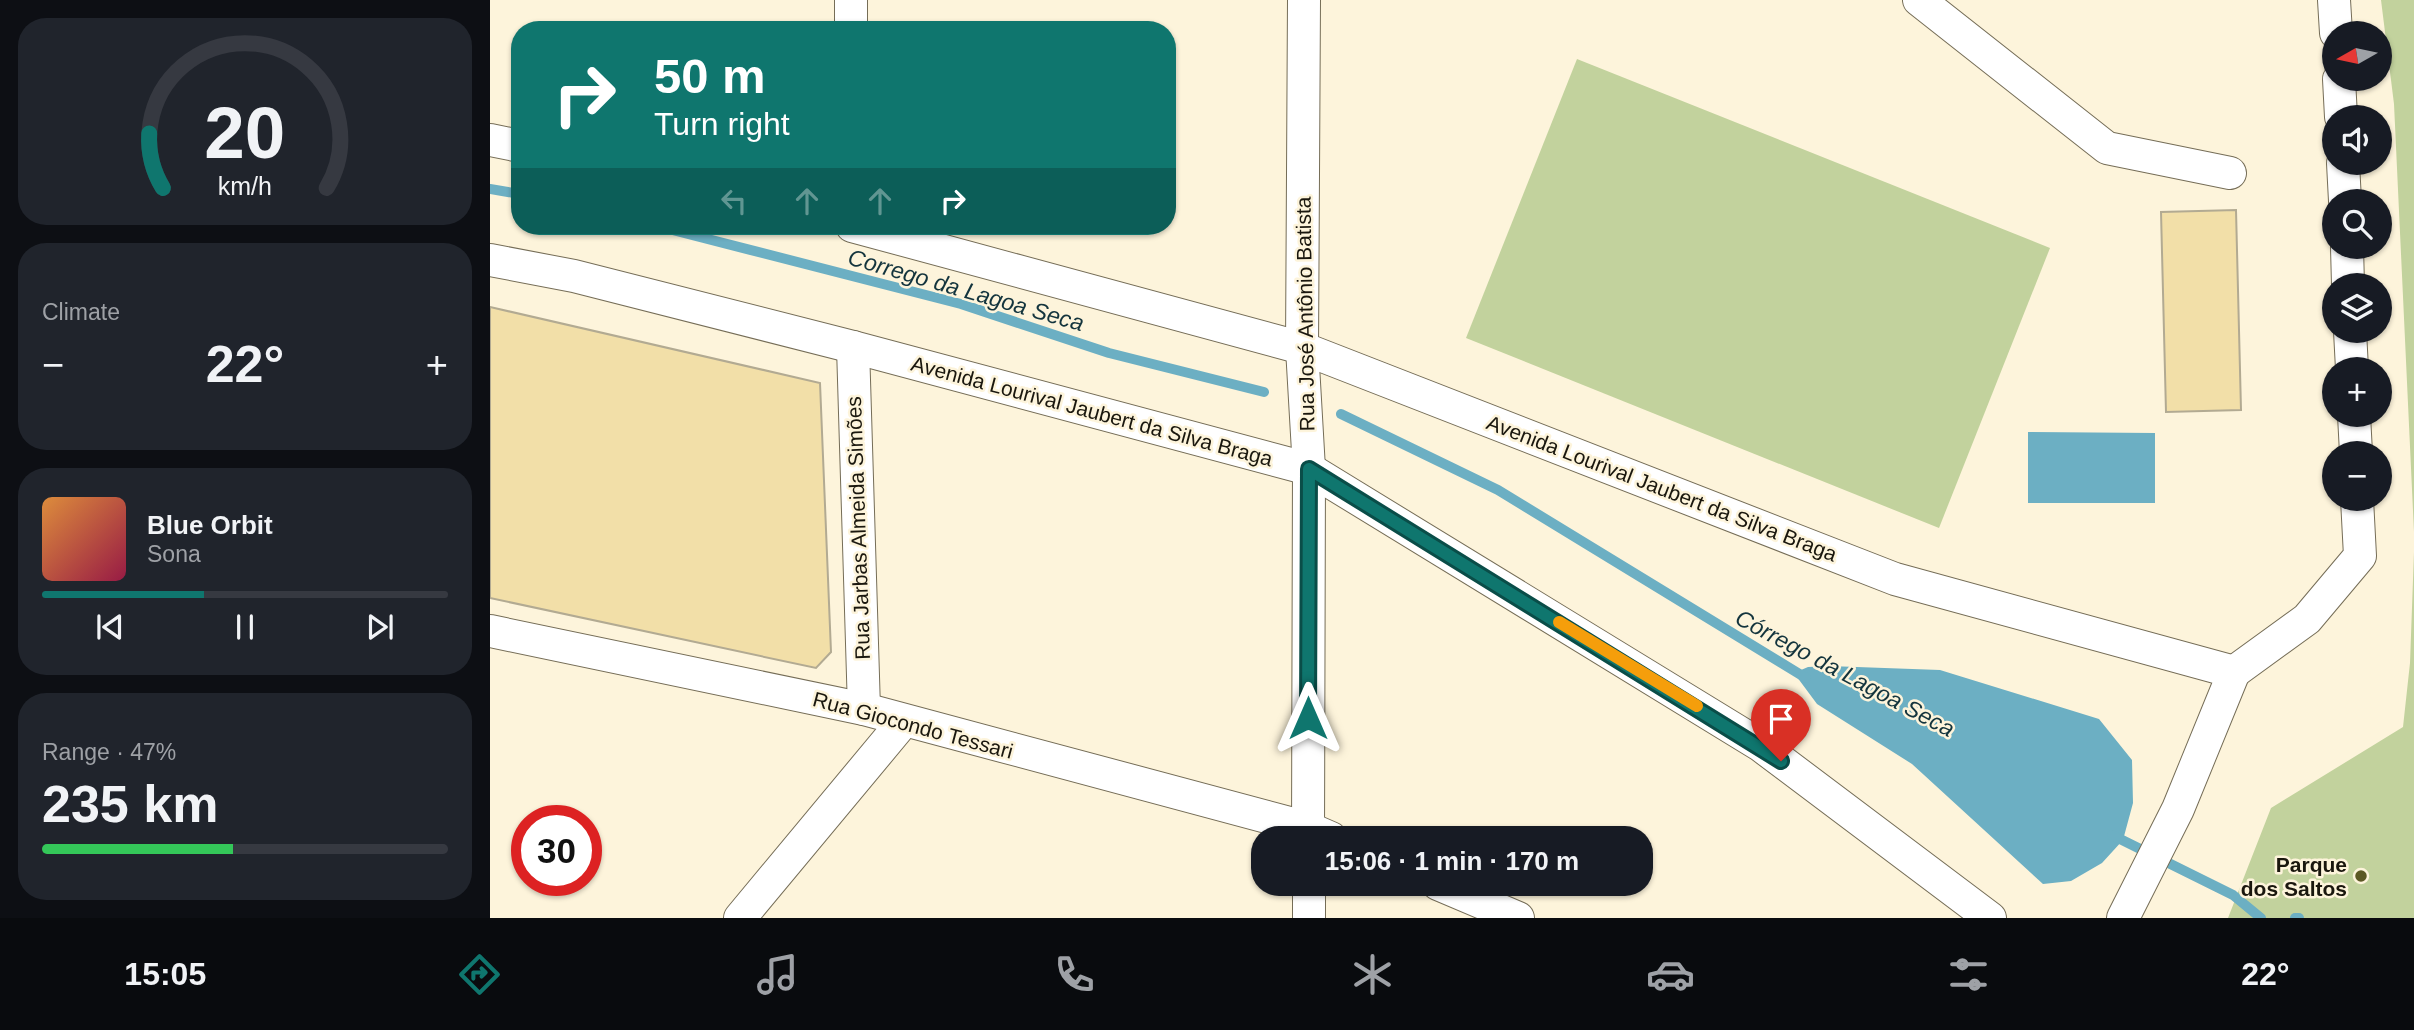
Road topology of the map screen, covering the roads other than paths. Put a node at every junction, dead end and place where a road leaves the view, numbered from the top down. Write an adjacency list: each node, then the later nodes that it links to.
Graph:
1 (851, 0): 5 (street)
2 (1304, 0): 13 (street, Rua José Antônio Batista)
3 (1919, 0): 9 (street)
4 (2334, 0): 6 (street)
5 (851, 21)
6 (2335, 21)
7 (490, 140): 8 (street)
8 (511, 144)
9 (2231, 173)
10 (885, 235): 13 (street, Avenida Lourival Jaubert da Silva Braga)
11 (490, 261): 12 (street, Avenida Lourival Jaubert da Silva Braga)
12 (853, 347): 14 (street, Avenida Lourival Jaubert da Silva Braga); 18 (street, Rua Jarbas Almeida Simões)
13 (1302, 348): 14 (street, Rua José Antônio Batista); 17 (street, Avenida Lourival Jaubert da Silva Braga)
14 (1309, 469): 21 (street, Rua José Antônio Batista); 27 (street, Avenida Lourival Jaubert da Silva Braga)
15 (2358, 511): 17 (street)
16 (490, 631): 18 (street, Rua Giocondo Tessari)
17 (2234, 672): 28 (street)
18 (864, 709): 19 (street, Rua Giocondo Tessari)
19 (903, 722): 20 (street, Rua Giocondo Tessari); 24 (street)
20 (1283, 826)
21 (1316, 826)
22 (1308, 896): 25 (street)
23 (1466, 896): 26 (street)
24 (740, 918)
25 (1309, 918)
26 (1518, 918)
27 (1990, 918)
28 (2123, 918)

